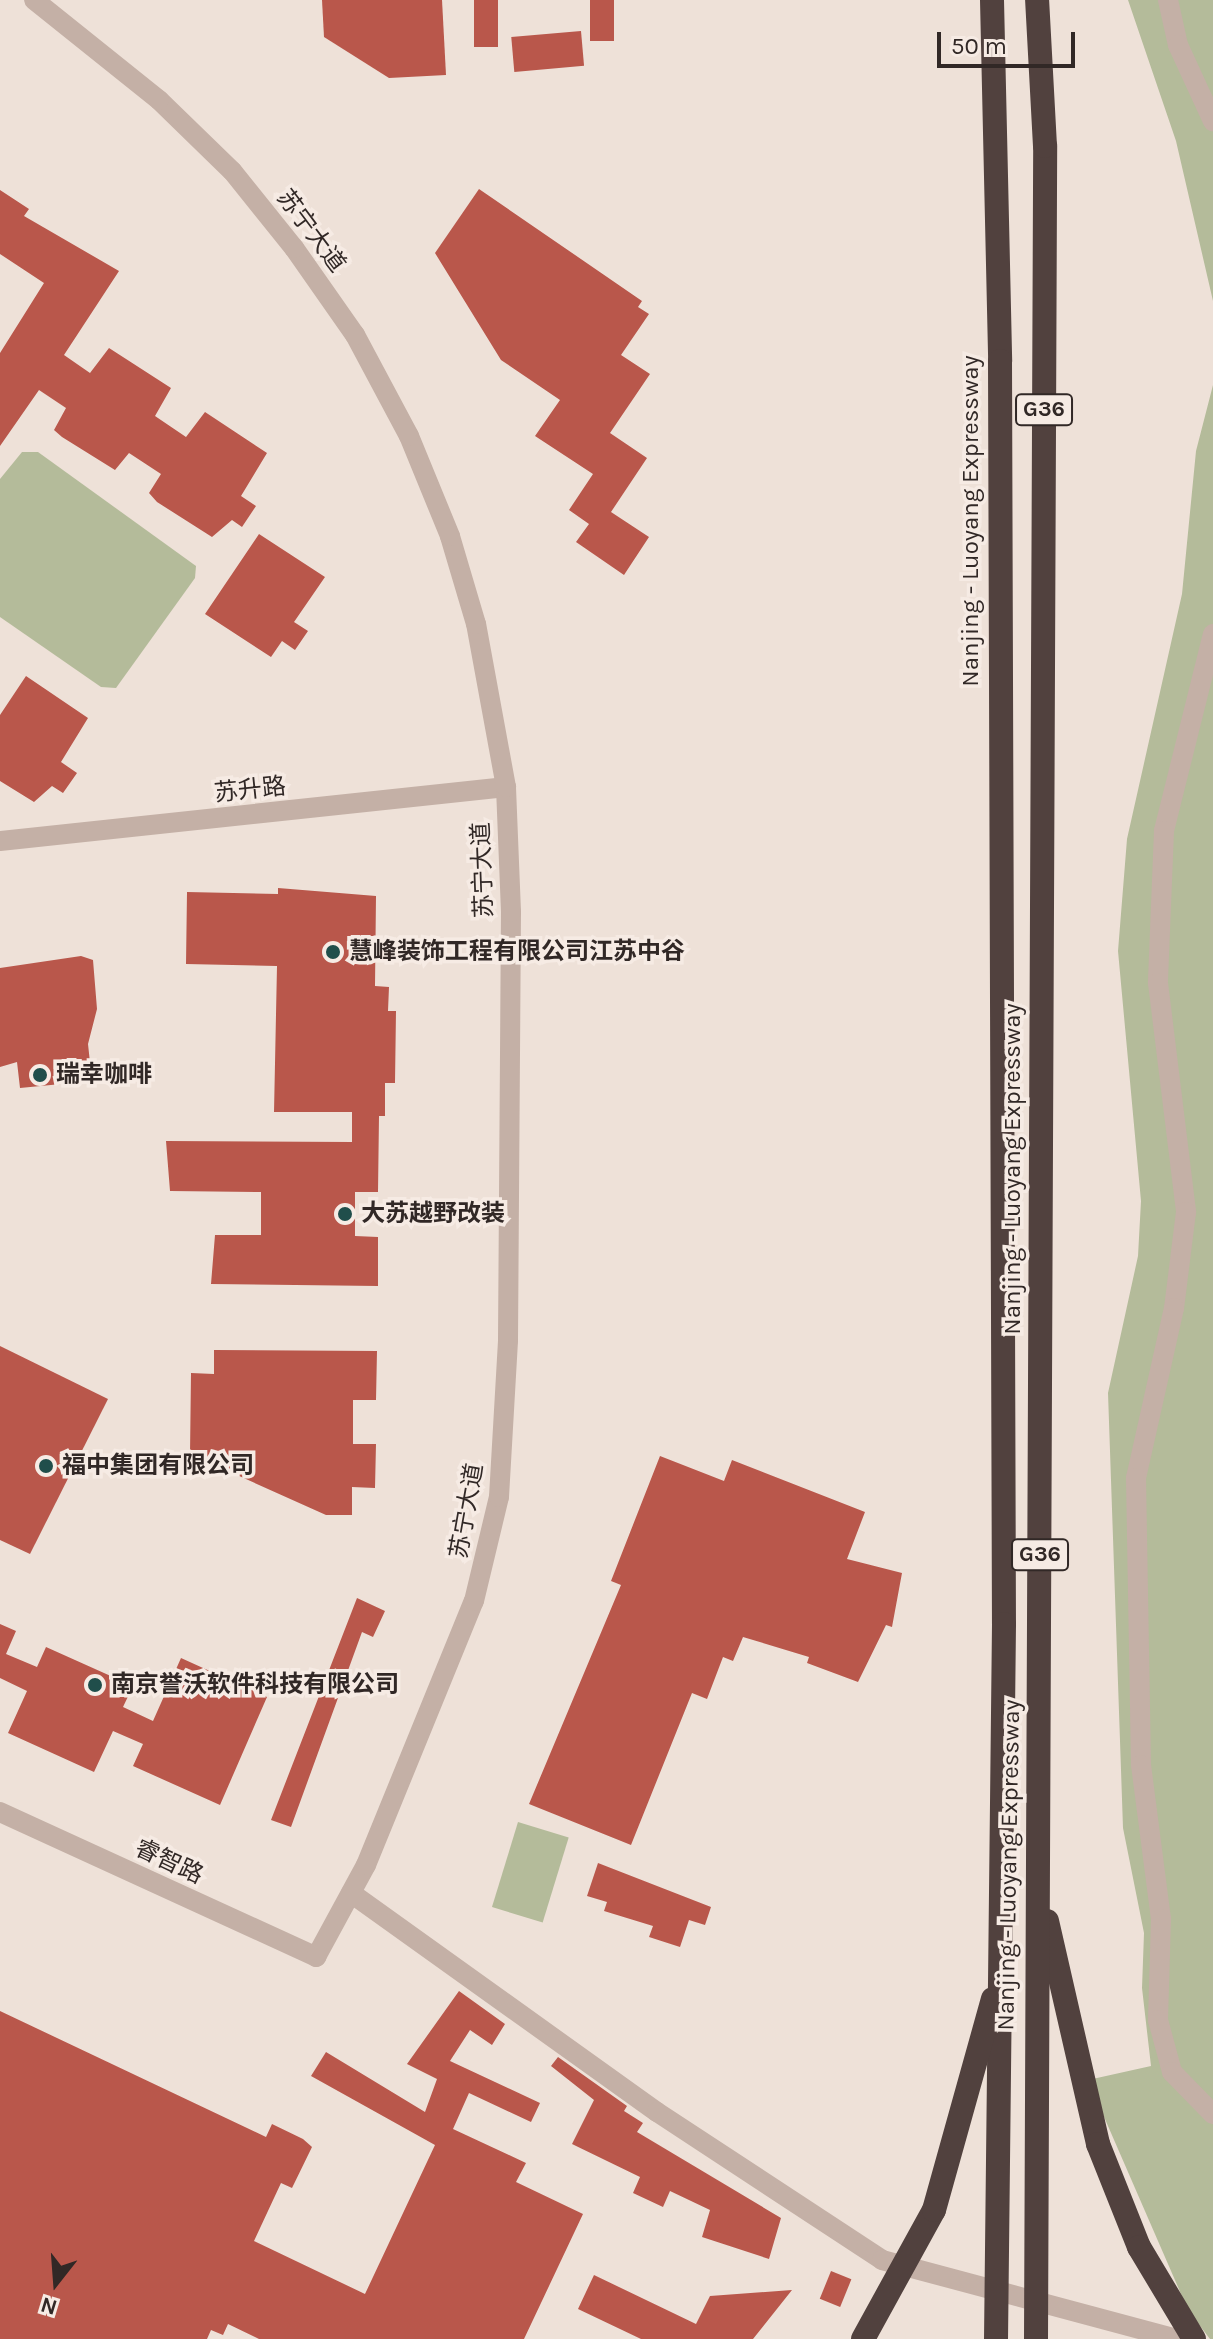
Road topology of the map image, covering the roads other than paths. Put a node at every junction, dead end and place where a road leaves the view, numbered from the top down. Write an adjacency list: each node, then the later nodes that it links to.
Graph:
1 (34, 0): 9 (street, 苏宁大道)
2 (992, 0): 14 (highway, Nanjing - Luoyang Expressway / G36)
3 (1037, 0): 7 (highway, Nanjing - Luoyang Expressway / G36)
4 (1048, 0): 7 (highway)
5 (1168, 0): 6 (street)
6 (1213, 121)
7 (1045, 146): 13 (highway, Nanjing - Luoyang Expressway / G36)
8 (1213, 634): 16 (street)
9 (506, 787): 10 (street, 苏升路); 12 (street, 苏宁大道)
10 (0, 841)
11 (0, 1812): 15 (street, 睿智路)
12 (351, 1893): 15 (street, 苏宁大道); 17 (street)
13 (1042, 1899): 17 (highway); 20 (highway, Nanjing - Luoyang Expressway / G36)
14 (1004, 1954): 18 (highway); 19 (highway, Nanjing - Luoyang Expressway / G36)
15 (316, 1957)
16 (1213, 2114)
17 (1187, 2337)
18 (863, 2339)
19 (996, 2339)
20 (1036, 2339)

